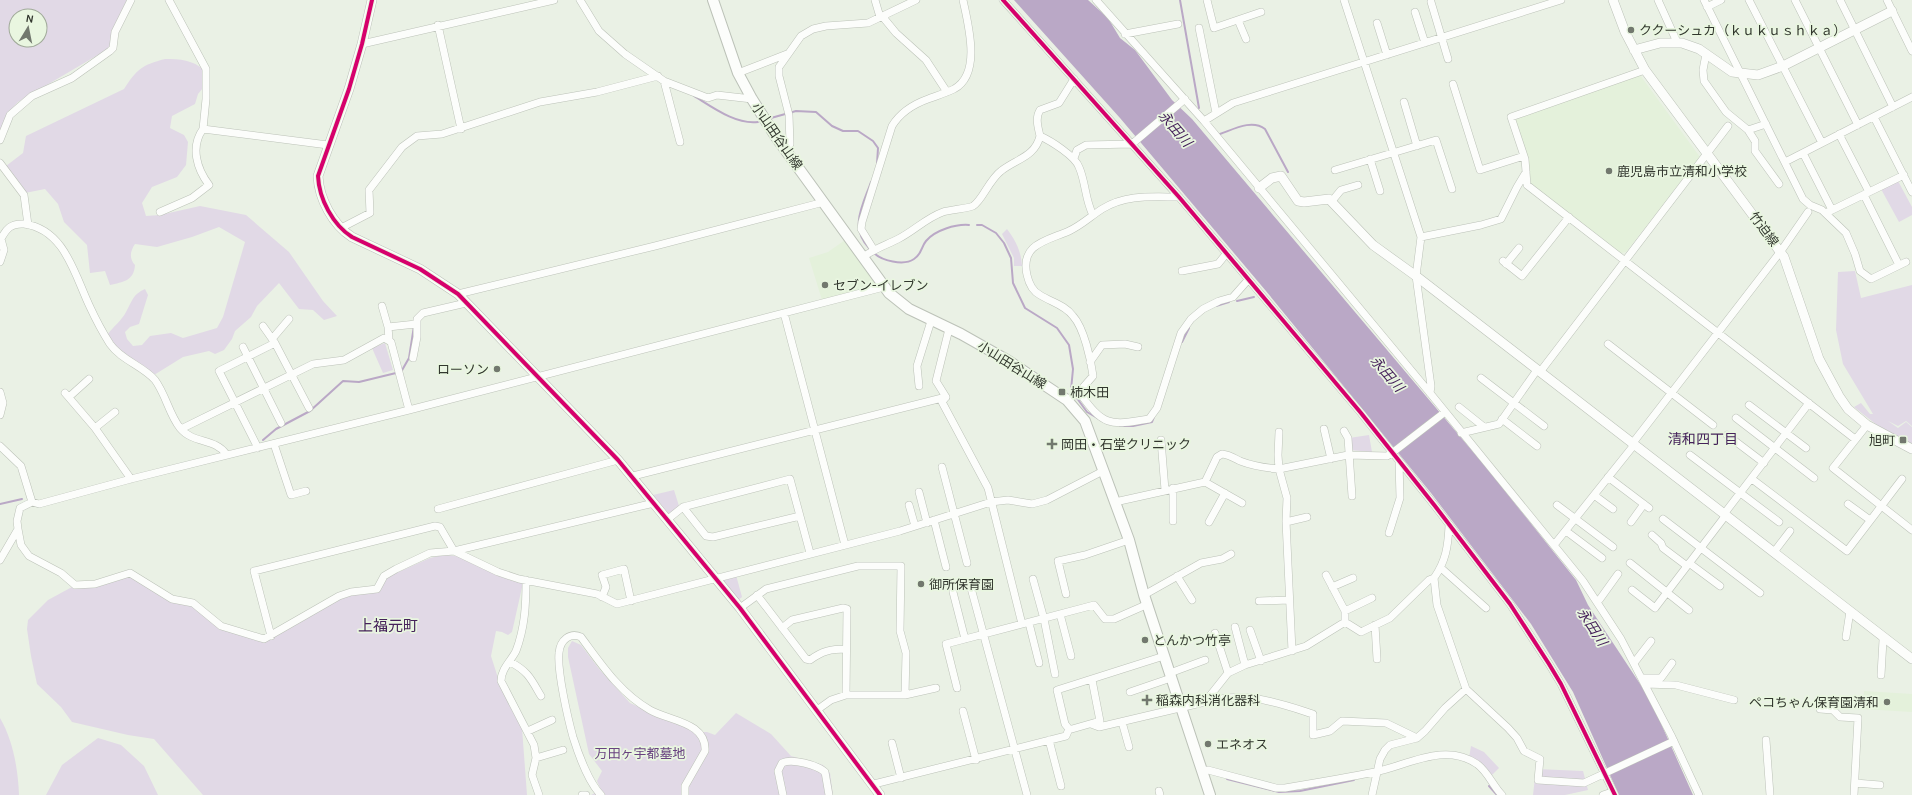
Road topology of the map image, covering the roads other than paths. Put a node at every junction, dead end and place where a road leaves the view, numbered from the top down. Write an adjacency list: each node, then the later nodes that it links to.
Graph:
1 (131, 0): 73 (street)
2 (169, 0): 69 (street)
3 (372, 0): 39 (street)
4 (554, 0): 31 (street)
5 (580, 0): 52 (street)
6 (713, 0): 50 (main road, 小山田谷山線)
7 (875, 0): 27 (street)
8 (916, 0): 27 (street)
9 (963, 0): 56 (street)
10 (1003, 0): 53 (street)
11 (1096, 0): 34 (street)
12 (1207, 0): 28 (street)
13 (1344, 0): 47 (street)
14 (1561, 0): 35 (street)
15 (1612, 0): 41 (street, 竹迫線)
16 (1658, 0): 37 (street)
17 (1721, 0): 23 (street)
18 (1749, 0): 48 (street)
19 (1795, 0): 40 (street)
20 (1840, 0): 33 (street)
21 (1886, 0): 24 (street)
22 (1431, 2): 35 (street)
23 (1706, 3): 51 (street)
24 (1892, 11): 33 (street); 42 (street)
25 (1261, 12): 28 (street)
26 (1415, 12): 38 (street)
27 (881, 16): 43 (street); 56 (street)
28 (1238, 20): 36 (street)
29 (1377, 22): 45 (street)
30 (1178, 24): 34 (street)
31 (438, 25): 39 (street); 68 (street)
32 (1199, 28): 62 (street)
33 (1855, 29): 40 (street); 61 (street)
34 (1125, 34): 59 (street)
35 (1442, 37): 38 (street); 46 (street)
36 (1246, 39)
37 (1677, 42): 41 (street); 44 (street)
38 (1425, 43): 45 (street)
39 (362, 44): 77 (street)
40 (1819, 48): 48 (street); 66 (street)
41 (1634, 50): 49 (street, 竹迫線)
42 (1912, 52)
43 (787, 54): 50 (street); 79 (street)
44 (1706, 54): 51 (street); 70 (street)
45 (1387, 55): 47 (street)
46 (1448, 59)
47 (1364, 62): 62 (street); 80 (street)
48 (1783, 66): 51 (street); 76 (street)
49 (1645, 70): 81 (street, 竹迫線); 83 (street)
50 (738, 73): 58 (main road, 小山田谷山線)
51 (1741, 74): 65 (street)
52 (658, 76): 54 (street); 68 (street)
53 (1074, 79): 72 (street); 75 (street)
54 (664, 81): 58 (street); 74 (street)
55 (1453, 84): 83 (street)
56 (947, 92): 112 (street)
57 (1912, 97): 61 (street)
58 (752, 99): 79 (main road, 小山田谷山線)
59 (1185, 99): 64 (street); 75 (street)
60 (1404, 102): 78 (street)
61 (1893, 107): 63 (street)
62 (1216, 113): 64 (street)
63 (1874, 117): 66 (street); 90 (street)
64 (1204, 121): 93 (street)
65 (1766, 124): 70 (street); 86 (street)
66 (1858, 125): 71 (street)
67 (1728, 126): 81 (street)
68 (461, 128): 107 (street)
69 (203, 129): 77 (street); 101 (street)
70 (1748, 130): 91 (street)
71 (1839, 134): 76 (street); 97 (street)
72 (1040, 136): 84 (street); 112 (street)
73 (0, 140)
74 (680, 142)
75 (1132, 144): 84 (street); 98 (street)
76 (1822, 144): 82 (street)
77 (328, 145): 107 (street)
78 (1417, 146): 80 (street); 94 (street)
79 (787, 150): 100 (main road, 小山田谷山線)
80 (1394, 152): 85 (street); 108 (street)
81 (1706, 152): 111 (street, 竹迫線); 114 (street)
82 (1803, 153): 86 (street); 103 (street)
83 (1524, 156): 89 (street)
84 (1074, 158): 104 (street)
85 (1370, 160): 88 (street); 96 (street)
86 (1785, 162): 103 (street)
87 (0, 163): 106 (street)
88 (1336, 170)
89 (1526, 172): 105 (street); 108 (street)
90 (1904, 175): 95 (street); 97 (street)
91 (1780, 184)
92 (1358, 185): 99 (street)
93 (1259, 188): 99 (street); 148 (street)
94 (1452, 189)
95 (1912, 190)
96 (1380, 191)
97 (1866, 193): 103 (street); 103 (street)
98 (1179, 197): 104 (street); 113 (street)
99 (1332, 201): 117 (street)
100 (824, 202): 112 (main road, 小山田谷山線); 120 (street)
101 (160, 212)
102 (1808, 212): 111 (street)
103 (1829, 212)
104 (1093, 215): 138 (street)
105 (1569, 217): 110 (street); 114 (street)
106 (28, 225): 109 (street); 170 (street)
107 (341, 228): 120 (street)
108 (1421, 237): 117 (street)
109 (1, 239): 115 (street)
110 (1520, 248)
111 (1780, 251): 130 (street); 166 (street, 竹迫線)
112 (869, 252): 119 (main road, 小山田谷山線)
113 (1226, 254): 116 (street); 118 (street)
114 (1625, 259): 130 (street); 139 (street)
115 (0, 262)
116 (1182, 271)
117 (1416, 276): 139 (street); 148 (street)
118 (1248, 280): 147 (street); 188 (street)
119 (884, 287): 123 (street); 125 (main road, 小山田谷山線)
120 (458, 294): 121 (street)
121 (466, 303): 126 (street); 141 (street)
122 (382, 306): 128 (street)
123 (784, 314): 141 (street); 172 (street)
124 (289, 319): 132 (street)
125 (931, 321): 129 (main road, 小山田谷山線); 144 (street)
126 (416, 324): 128 (street); 137 (street)
127 (263, 326): 132 (street)
128 (388, 326): 131 (street)
129 (949, 329): 150 (street); 151 (main road, 小山田谷山線)
130 (1718, 332): 149 (street); 154 (street)
131 (389, 339): 140 (street); 158 (street)
132 (273, 341): 136 (street); 140 (street)
133 (1608, 344): 149 (street)
134 (243, 347): 136 (street)
135 (1138, 347): 138 (street)
136 (247, 356): 145 (street); 152 (street)
137 (413, 358)
138 (1090, 362): 147 (street)
139 (1539, 371): 153 (street); 181 (street)
140 (291, 375): 145 (street); 157 (street)
141 (537, 377): 158 (street); 193 (street)
142 (1481, 378): 153 (street)
143 (89, 379): 169 (street)
144 (919, 386)
145 (263, 388): 152 (street); 164 (street)
146 (0, 392): 161 (street)
147 (1079, 392): 151 (street)
148 (1430, 393): 160 (street)
149 (1672, 393): 165 (street); 181 (street)
150 (946, 397): 172 (street); 216 (street)
151 (1069, 399): 198 (main road, 小山田谷山線)
152 (234, 402): 170 (street); 184 (street)
153 (1514, 403): 163 (street); 167 (street)
154 (1809, 403): 176 (street); 178 (street)
155 (1749, 405): 176 (street)
156 (1459, 407): 168 (street)
157 (309, 408)
158 (408, 410): 180 (street)
159 (115, 412): 169 (street)
160 (1444, 412): 175 (street); 188 (street)
161 (0, 416)
162 (1736, 418): 185 (street)
163 (1502, 420): 168 (street); 183 (street)
164 (281, 423)
165 (1713, 425)
166 (1867, 425): 178 (street); 187 (street, 竹迫線)
167 (1544, 426)
168 (1484, 427): 175 (street)
169 (95, 428): 201 (street)
170 (181, 429): 189 (street)
171 (1324, 429): 192 (street)
172 (815, 430): 199 (street); 249 (street)
173 (1344, 431): 190 (street)
174 (1279, 432): 197 (street)
175 (1462, 433): 250 (street)
176 (1786, 433): 185 (street); 186 (street)
177 (1727, 435): 195 (street)
178 (1855, 439): 222 (street)
179 (1161, 440): 207 (street)
180 (274, 444): 184 (street); 208 (street)
181 (1633, 445): 200 (street); 227 (street)
182 (0, 446): 214 (street)
183 (1537, 446)
184 (258, 448): 189 (street)
185 (1776, 448): 195 (street); 202 (street)
186 (1806, 448)
187 (1912, 449)
188 (1393, 453): 190 (street); 194 (street)
189 (226, 454): 201 (street)
190 (1348, 455): 192 (street); 213 (street)
191 (1690, 455): 211 (street)
192 (1331, 459): 197 (street)
193 (618, 460): 199 (street); 224 (street)
194 (1399, 462): 241 (street); 246 (street)
195 (1764, 463): 204 (street)
196 (942, 467): 226 (street)
197 (1279, 469): 205 (street); 237 (street)
198 (1103, 471): 216 (street); 217 (main road, 小山田谷山線)
199 (633, 476): 215 (street)
200 (1608, 477): 212 (street); 238 (street)
201 (131, 478): 214 (street)
202 (1814, 478)
203 (1902, 478): 222 (street)
204 (1752, 479): 211 (street); 233 (street)
205 (1205, 482): 206 (street); 210 (street)
206 (1173, 488): 207 (street); 234 (street)
207 (1165, 490): 217 (street)
208 (306, 491)
209 (919, 492): 235 (street)
210 (1225, 493): 218 (street); 236 (street)
211 (1741, 494): 227 (street); 239 (street)
212 (1594, 495): 225 (street); 231 (street)
213 (1352, 496)
214 (32, 502): 242 (street)
215 (654, 502): 230 (street); 253 (street)
216 (991, 502): 226 (street); 297 (street)
217 (1115, 502): 248 (main road, 小山田谷山線)
218 (1242, 503)
219 (1848, 504): 233 (street)
220 (909, 505): 240 (street)
221 (1557, 505): 231 (street)
222 (1881, 506): 233 (street); 244 (street)
223 (683, 507): 228 (street); 228 (street); 230 (street)
224 (438, 509)
225 (1613, 509)
226 (954, 514): 235 (street); 259 (street)
227 (1725, 515): 252 (street); 254 (street)
228 (800, 516): 255 (street)
229 (1307, 517): 237 (street)
230 (668, 519): 270 (street)
231 (1575, 519): 243 (street); 251 (street)
232 (1663, 519): 252 (street)
233 (1870, 520)
234 (1173, 521)
235 (931, 522): 240 (street); 262 (street)
236 (1209, 522)
237 (1286, 522): 285 (street)
238 (1631, 522)
239 (1779, 522)
240 (915, 526): 249 (street)
241 (1449, 526): 263 (street); 358 (street)
242 (18, 529): 258 (street); 304 (street)
243 (1566, 530): 250 (street); 257 (street)
244 (1912, 530)
245 (1790, 531): 254 (street)
246 (1389, 532)
247 (1652, 535): 261 (street)
248 (1129, 540): 279 (street); 283 (main road, 小山田谷山線)
249 (845, 545): 255 (street)
250 (1554, 545): 288 (street)
251 (1613, 547)
252 (1701, 547): 261 (street); 278 (street)
253 (454, 550): 271 (street); 304 (street); 304 (street)
254 (1774, 552): 293 (street)
255 (810, 553): 270 (street)
256 (1231, 554): 266 (street)
257 (1602, 558)
258 (0, 560)
259 (967, 562)
260 (1630, 563): 277 (street)
261 (1688, 564): 272 (street); 277 (street)
262 (946, 567)
263 (1441, 568): 269 (street); 290 (street)
264 (1618, 574): 288 (street)
265 (1326, 575): 273 (street)
266 (1177, 576): 283 (street); 284 (street)
267 (1033, 578): 295 (street)
268 (1353, 578): 273 (street)
269 (1434, 578): 298 (street); 330 (street)
270 (717, 579): 286 (street); 289 (street)
271 (526, 580): 281 (street); 317 (street)
272 (1720, 586)
273 (1332, 587): 292 (street)
274 (971, 588): 303 (street)
275 (1632, 590): 277 (street)
276 (953, 592): 307 (street)
277 (1667, 592): 291 (street)
278 (1760, 593)
279 (1066, 594)
280 (757, 595): 289 (street); 300 (street); 333 (street)
281 (602, 597): 286 (street); 286 (street)
282 (1372, 598): 292 (street)
283 (1146, 600): 294 (street); 312 (main road, 小山田谷山線)
284 (1192, 600)
285 (1289, 600): 287 (street); 310 (street)
286 (631, 601)
287 (1259, 601)
288 (1596, 601): 320 (street)
289 (740, 608): 339 (street)
290 (1486, 608)
291 (1689, 610)
292 (1345, 611): 296 (street)
293 (1850, 611): 305 (street); 306 (street)
294 (1060, 614): 295 (street); 311 (street)
295 (1044, 619): 297 (street); 323 (street)
296 (1345, 622): 298 (street); 310 (street)
297 (1025, 624): 303 (street); 319 (street)
298 (1375, 625): 313 (street)
299 (1235, 627): 321 (street)
300 (782, 628): 309 (street); 309 (street)
301 (1250, 630): 316 (street)
302 (1215, 633): 322 (street)
303 (983, 635): 307 (street); 352 (street)
304 (271, 636)
305 (1846, 637)
306 (1885, 638): 314 (street); 324 (street)
307 (965, 639): 329 (street)
308 (1651, 641): 320 (street)
309 (846, 649): 332 (street)
310 (1292, 651): 316 (street)
311 (1071, 656)
312 (1164, 656): 325 (main road, 小山田谷山線); 326 (street)
313 (1377, 659)
314 (1912, 659)
315 (1205, 660): 325 (street)
316 (1261, 661): 321 (street)
317 (510, 662): 334 (street); 345 (street)
318 (1672, 662): 327 (street)
319 (1039, 663)
320 (1634, 664): 327 (street)
321 (1245, 665): 322 (street)
322 (1228, 673): 336 (street)
323 (1055, 674)
324 (1881, 675)
325 (1170, 676): 331 (street); 337 (main road, 小山田谷山線)
326 (1092, 680): 343 (street); 344 (street)
327 (1643, 681): 335 (street); 349 (street)
328 (936, 688): 333 (street)
329 (958, 688)
330 (1466, 689): 346 (street); 358 (street)
331 (1130, 692)
332 (846, 695): 333 (street); 339 (street)
333 (905, 695)
334 (541, 696)
335 (1734, 700)
336 (1205, 702): 337 (street); 346 (street)
337 (1181, 709): 342 (street); 356 (main road, 小山田谷山線)
338 (1820, 709): 360 (street)
339 (817, 710): 361 (street)
340 (963, 711): 355 (street)
341 (552, 720): 345 (street)
342 (1122, 722): 343 (street); 351 (street)
343 (1091, 724): 344 (street)
344 (1069, 729): 347 (street)
345 (528, 731): 354 (street)
346 (1417, 738): 357 (street)
347 (1049, 740): 352 (street); 363 (street)
348 (1766, 740): 380 (street)
349 (1674, 741): 358 (street); 379 (street)
350 (892, 743): 359 (street)
351 (1129, 746)
352 (1015, 749): 355 (street); 372 (street)
353 (563, 750): 354 (street)
354 (536, 758): 364 (street)
355 (976, 760): 359 (street)
356 (1203, 771): 357 (street); 373 (main road, 小山田谷山線)
357 (1377, 771): 374 (street); 375 (street)
358 (1605, 774): 378 (street)
359 (901, 778): 361 (street)
360 (1855, 783): 362 (street); 381 (street)
361 (874, 784): 371 (street)
362 (1880, 785)
363 (1061, 786)
364 (539, 795)
365 (582, 795): 366 (street)
366 (586, 795)
367 (601, 795): 368 (street)
368 (685, 795)
369 (783, 795): 370 (street)
370 (829, 795)
371 (880, 795)
372 (1027, 795)
373 (1210, 795)
374 (1372, 795)
375 (1502, 795)
376 (1603, 795): 377 (street)
377 (1611, 795)
378 (1616, 795)
379 (1699, 795)
380 (1770, 795)
381 (1854, 795)

